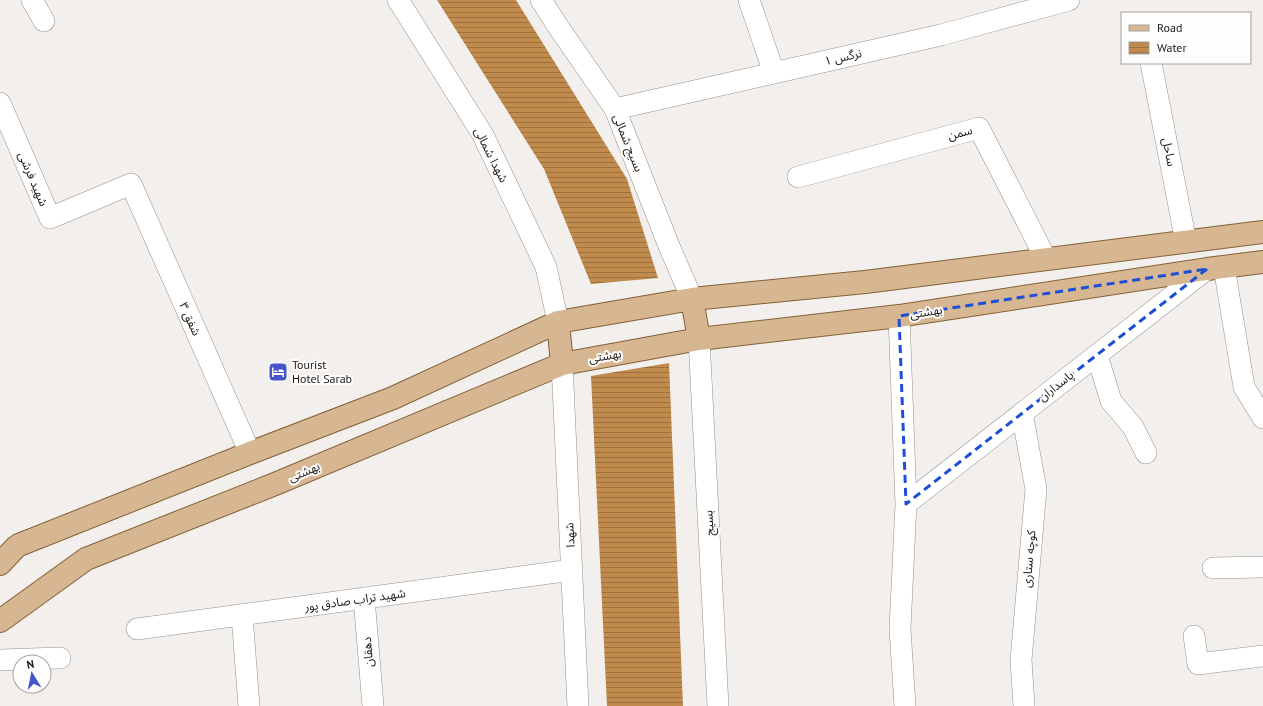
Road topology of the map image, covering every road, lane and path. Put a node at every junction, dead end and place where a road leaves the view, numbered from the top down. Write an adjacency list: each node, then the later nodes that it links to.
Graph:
1 (32, 0): 6 (street)
2 (398, 0): 20 (street, شهدا شمالی)
3 (541, 0): 10 (street, بسیج شمالی)
4 (749, 0): 8 (street)
5 (1070, 0): 8 (street, نرگس ۱)
6 (44, 21)
7 (1151, 64): 14 (street, ساحل)
8 (774, 73): 10 (street, نرگس ۱)
9 (0, 103): 12 (street, شهید فرشی)
10 (615, 109): 18 (street, بسیج شمالی)
11 (798, 177): 15 (street, سمن)
12 (131, 184): 26 (street, شفق ۳)
13 (1263, 232): 14 (main road)
14 (1186, 242): 15 (main road)
15 (1046, 260): 18 (main road)
16 (1263, 262): 17 (main road, بهشتی)
17 (1215, 268): 19 (main road, بهشتی); 22 (street, پاسداران); 25 (street)
18 (692, 299): 20 (main road); 21 (main road)
19 (899, 316): 21 (main road, بهشتی); 28 (street)
20 (558, 322): 23 (main road); 26 (main road)
21 (699, 339): 23 (main road, بهشتی); 45 (street, بسیج)
22 (1097, 355): 24 (street, پاسداران); 27 (street)
23 (562, 364): 33 (street, شهدا); 36 (main road, بهشتی)
24 (1022, 413): 28 (street, پاسداران); 47 (street, کوچه ستاری)
25 (1263, 418)
26 (250, 453): 29 (main road)
27 (1146, 453)
28 (906, 504): 46 (street)
29 (10, 546): 30 (main road)
30 (0, 564)
31 (1213, 568): 32 (street)
32 (1263, 568)
33 (572, 570): 34 (street, شهید تراب صادق پور); 44 (street, شهدا)
34 (364, 598): 35 (street, شهید تراب صادق پور); 43 (street, دهقان)
35 (242, 615): 37 (street, شهید تراب صادق پور); 42 (street)
36 (0, 621)
37 (137, 629)
38 (1194, 636): 39 (street)
39 (1263, 656)
40 (60, 658): 41 (street)
41 (0, 660)
42 (249, 706)
43 (373, 706)
44 (578, 706)
45 (718, 706)
46 (905, 706)
47 (1024, 706)

